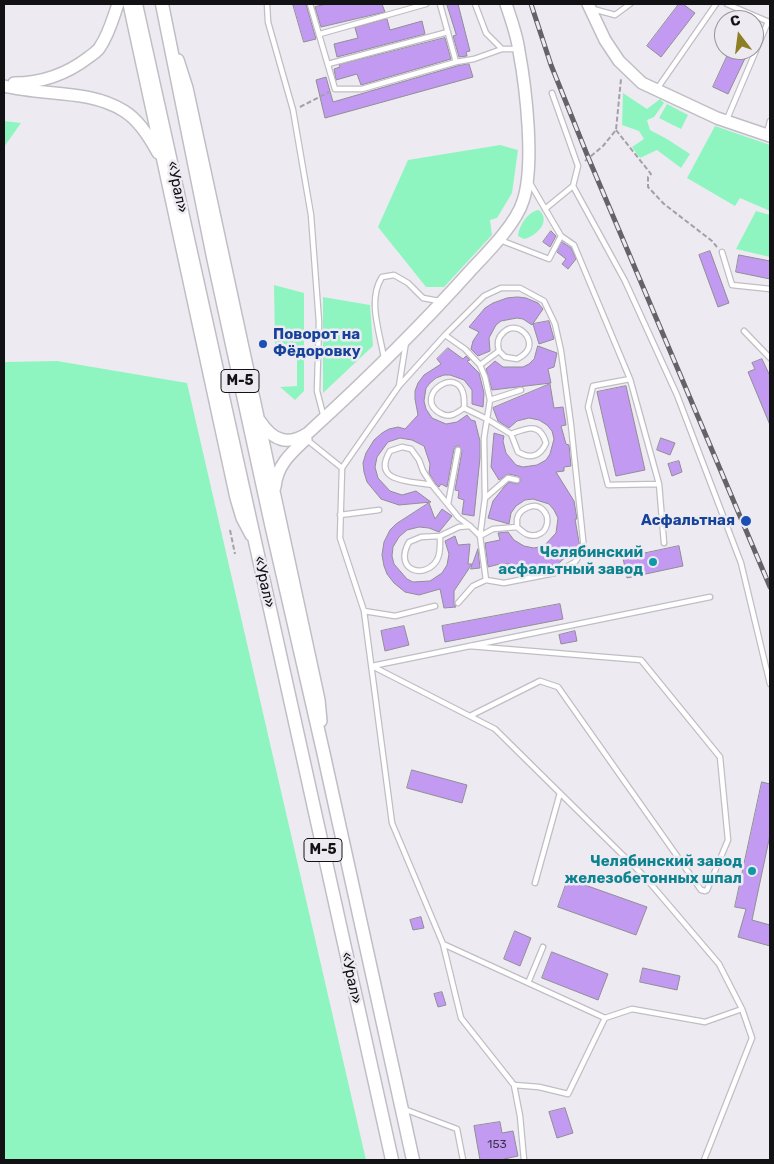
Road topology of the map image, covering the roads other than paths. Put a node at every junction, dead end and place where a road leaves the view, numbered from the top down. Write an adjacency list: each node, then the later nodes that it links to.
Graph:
1 (118, 4): 22 (street)
2 (129, 4): 29 (street)
3 (136, 4): 69 (main road, «Урал» / М-5)
4 (267, 4): 51 (lane)
5 (310, 4): 17 (lane)
6 (426, 4): 17 (lane)
7 (440, 4): 16 (lane)
8 (475, 4): 18 (lane)
9 (506, 4): 19 (street)
10 (630, 4): 13 (lane)
11 (716, 4): 24 (lane)
12 (726, 4): 15 (lane)
13 (589, 6): 24 (street)
14 (163, 7): 50 (street); 80 (main road, «Урал» / М-5)
15 (769, 22): 26 (lane)
16 (448, 32): 20 (lane); 21 (lane)
17 (320, 34): 21 (lane)
18 (502, 49): 19 (lane); 20 (lane)
19 (519, 49): 30 (street)
20 (456, 62): 21 (lane)
21 (328, 64)
22 (4, 82)
23 (4, 86): 29 (street)
24 (657, 90): 26 (street)
25 (552, 93): 31 (lane)
26 (726, 121): 28 (street)
27 (770, 121): 28 (lane)
28 (768, 135)
29 (164, 166): 69 (street)
30 (528, 180): 32 (lane); 34 (street)
31 (573, 186): 32 (lane); 78 (lane)
32 (545, 209): 33 (lane)
33 (561, 236): 34 (lane); 45 (lane)
34 (499, 240): 37 (street)
35 (722, 252): 36 (lane)
36 (770, 289)
37 (443, 302): 40 (street); 43 (lane)
38 (744, 331): 42 (lane)
39 (445, 335): 44 (lane); 46 (lane); 71 (lane)
40 (407, 338): 43 (street); 46 (lane)
41 (500, 351): 41 (lane); 44 (lane)
42 (770, 358)
43 (385, 360): 51 (street)
44 (480, 365): 48 (lane)
45 (630, 379): 58 (lane); 58 (lane)
46 (399, 386): 56 (lane)
47 (521, 390): 48 (lane)
48 (490, 400): 52 (lane)
49 (464, 408): 49 (lane); 52 (lane)
50 (258, 416): 51 (street); 62 (street)
51 (324, 419): 54 (street)
52 (487, 419): 53 (lane); 60 (lane)
53 (511, 434): 53 (lane)
54 (306, 439): 56 (lane); 62 (street)
55 (458, 450): 61 (lane)
56 (342, 468): 64 (lane)
57 (517, 480): 60 (lane)
58 (659, 484): 70 (lane)
59 (432, 485): 59 (lane); 61 (lane)
60 (485, 498): 68 (lane)
61 (448, 504): 65 (lane)
62 (277, 510): 80 (street)
63 (379, 510): 64 (lane)
64 (340, 515): 75 (lane)
65 (470, 526): 67 (lane); 68 (lane)
66 (517, 527): 66 (lane); 68 (lane)
67 (440, 536): 67 (lane)
68 (480, 536): 71 (lane)
69 (254, 540): 90 (main road, «Урал» / М-5)
70 (664, 543)
71 (486, 580): 73 (lane)
72 (710, 597): 76 (lane)
73 (458, 603)
74 (435, 606): 75 (lane)
75 (364, 611): 77 (lane)
76 (469, 646): 77 (lane); 79 (lane)
77 (372, 666): 79 (lane); 83 (lane)
78 (770, 684)
79 (470, 716): 81 (lane)
80 (323, 751): 89 (main road, «Урал» / М-5)
81 (560, 793): 82 (lane); 86 (lane)
82 (535, 883)
83 (443, 944): 85 (lane); 88 (lane)
84 (543, 947): 85 (lane)
85 (528, 983): 87 (lane)
86 (742, 1009): 87 (lane); 94 (lane)
87 (605, 1018): 88 (lane)
88 (514, 1085): 93 (lane)
89 (401, 1108): 91 (main road, «Урал» / М-5); 92 (lane)
90 (392, 1160)
91 (413, 1160)
92 (464, 1160)
93 (524, 1160)
94 (704, 1160)

